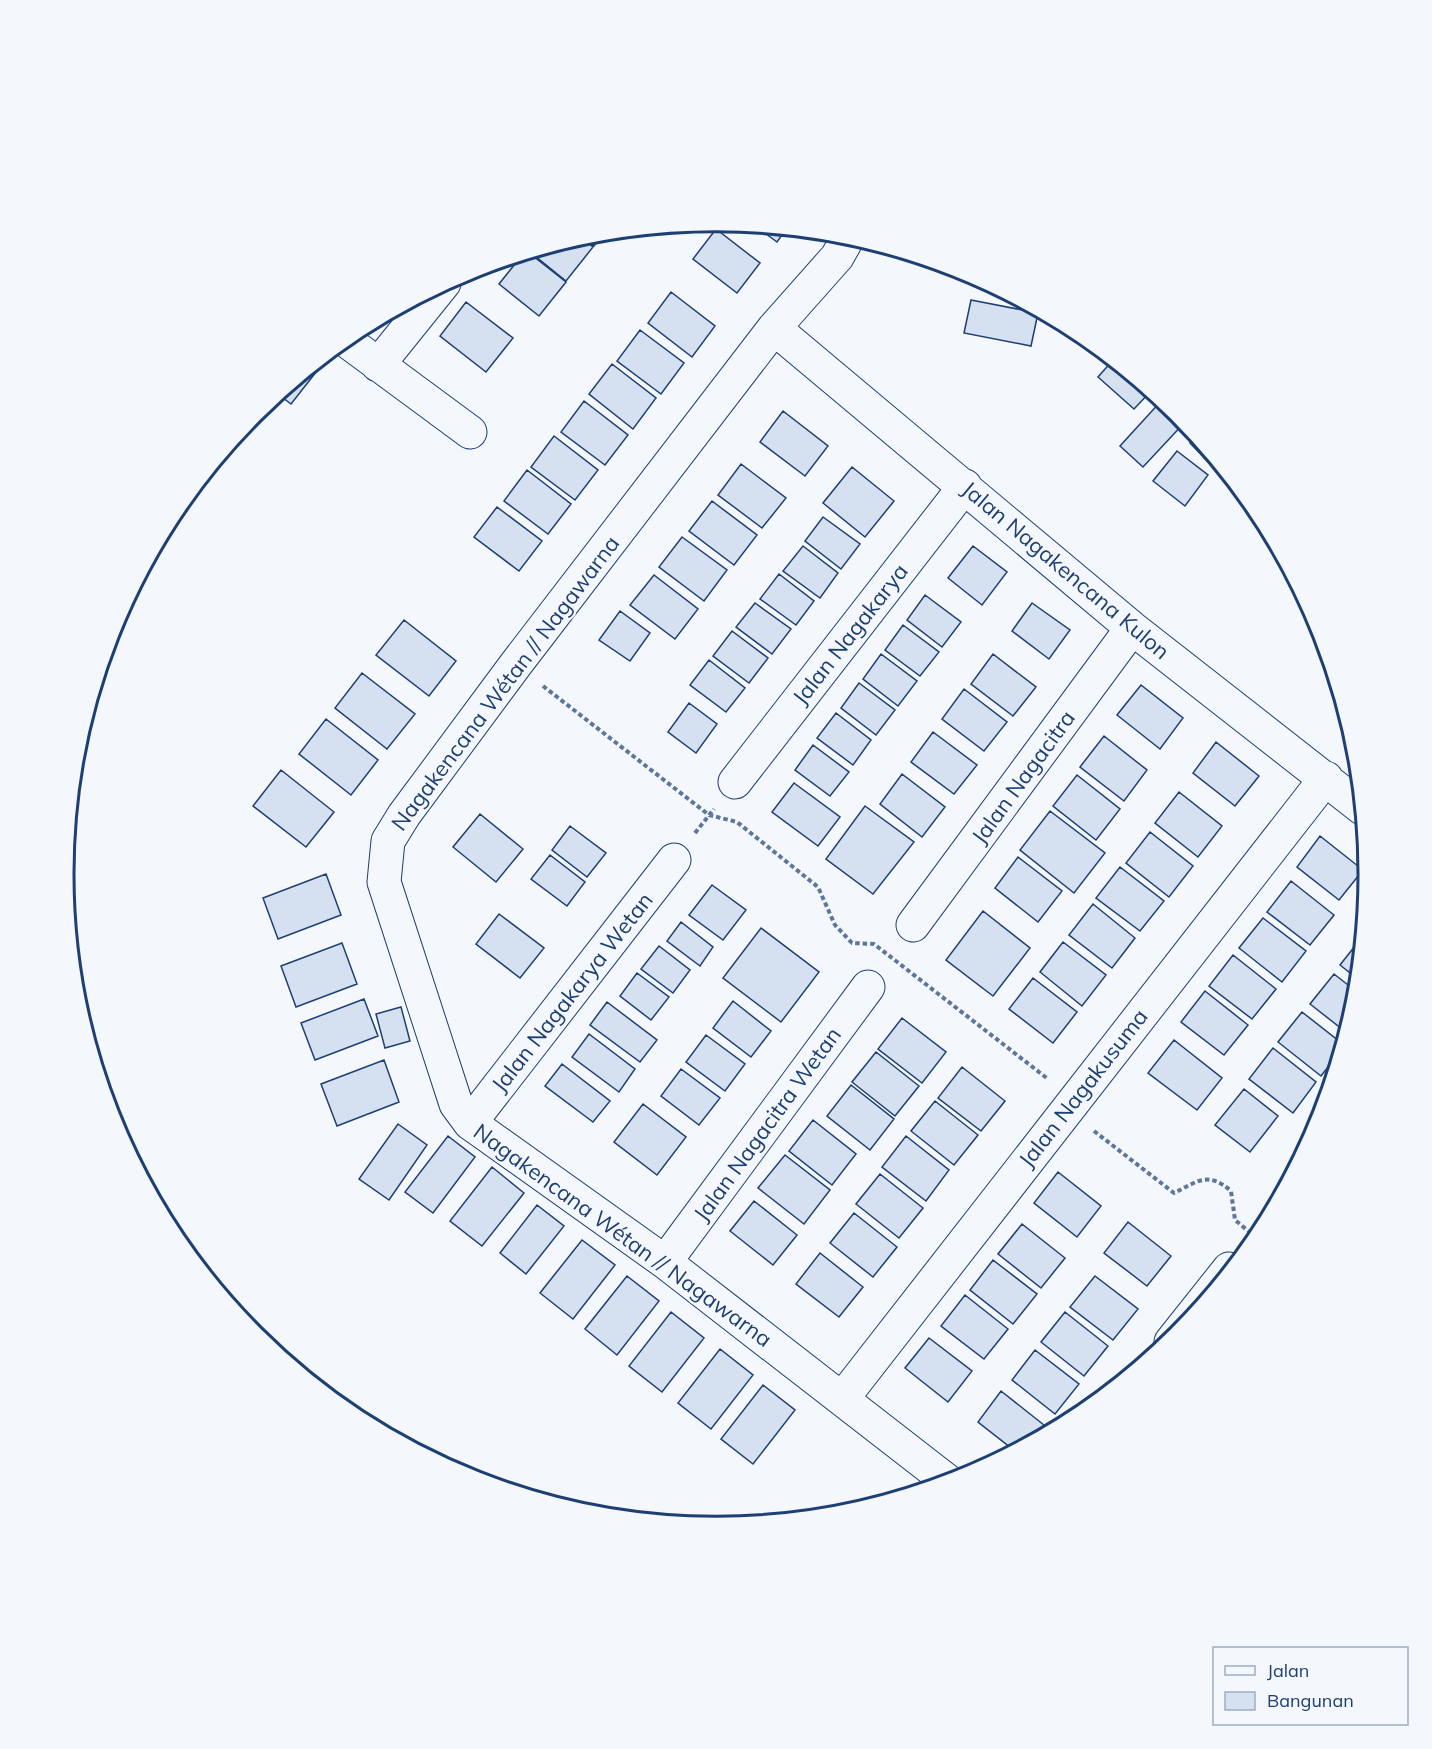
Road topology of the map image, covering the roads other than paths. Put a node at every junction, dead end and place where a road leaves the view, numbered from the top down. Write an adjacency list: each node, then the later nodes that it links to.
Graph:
1 (844, 245): 3 (street, Nagakencana Wétan // Nagawarna)
2 (432, 298): 5 (street)
3 (774, 328): 7 (street, Jalan Nagakencana Kulon); 15 (street, Nagakencana Wétan // Nagawarna)
4 (352, 345): 5 (street)
5 (378, 365): 6 (street)
6 (470, 432)
7 (965, 486): 8 (street, Jalan Nagakencana Kulon); 10 (street, Jalan Nagakarya)
8 (1132, 628): 9 (street, Jalan Nagakencana Kulon); 13 (street, Jalan Nagacitra)
9 (1326, 778): 11 (street, Jalan Nagakencana Kulon); 17 (street, Jalan Nagakusuma)
10 (735, 782)
11 (1354, 801)
12 (674, 860): 15 (street, Jalan Nagakarya Wetan)
13 (913, 926)
14 (868, 987): 16 (street, Jalan Nagacitra Wetan)
15 (470, 1123): 16 (street, Nagakencana Wétan // Nagawarna)
16 (665, 1262): 17 (street, Nagakencana Wétan // Nagawarna)
17 (842, 1399): 18 (street, Nagakencana Wétan // Nagawarna)
18 (941, 1476)

